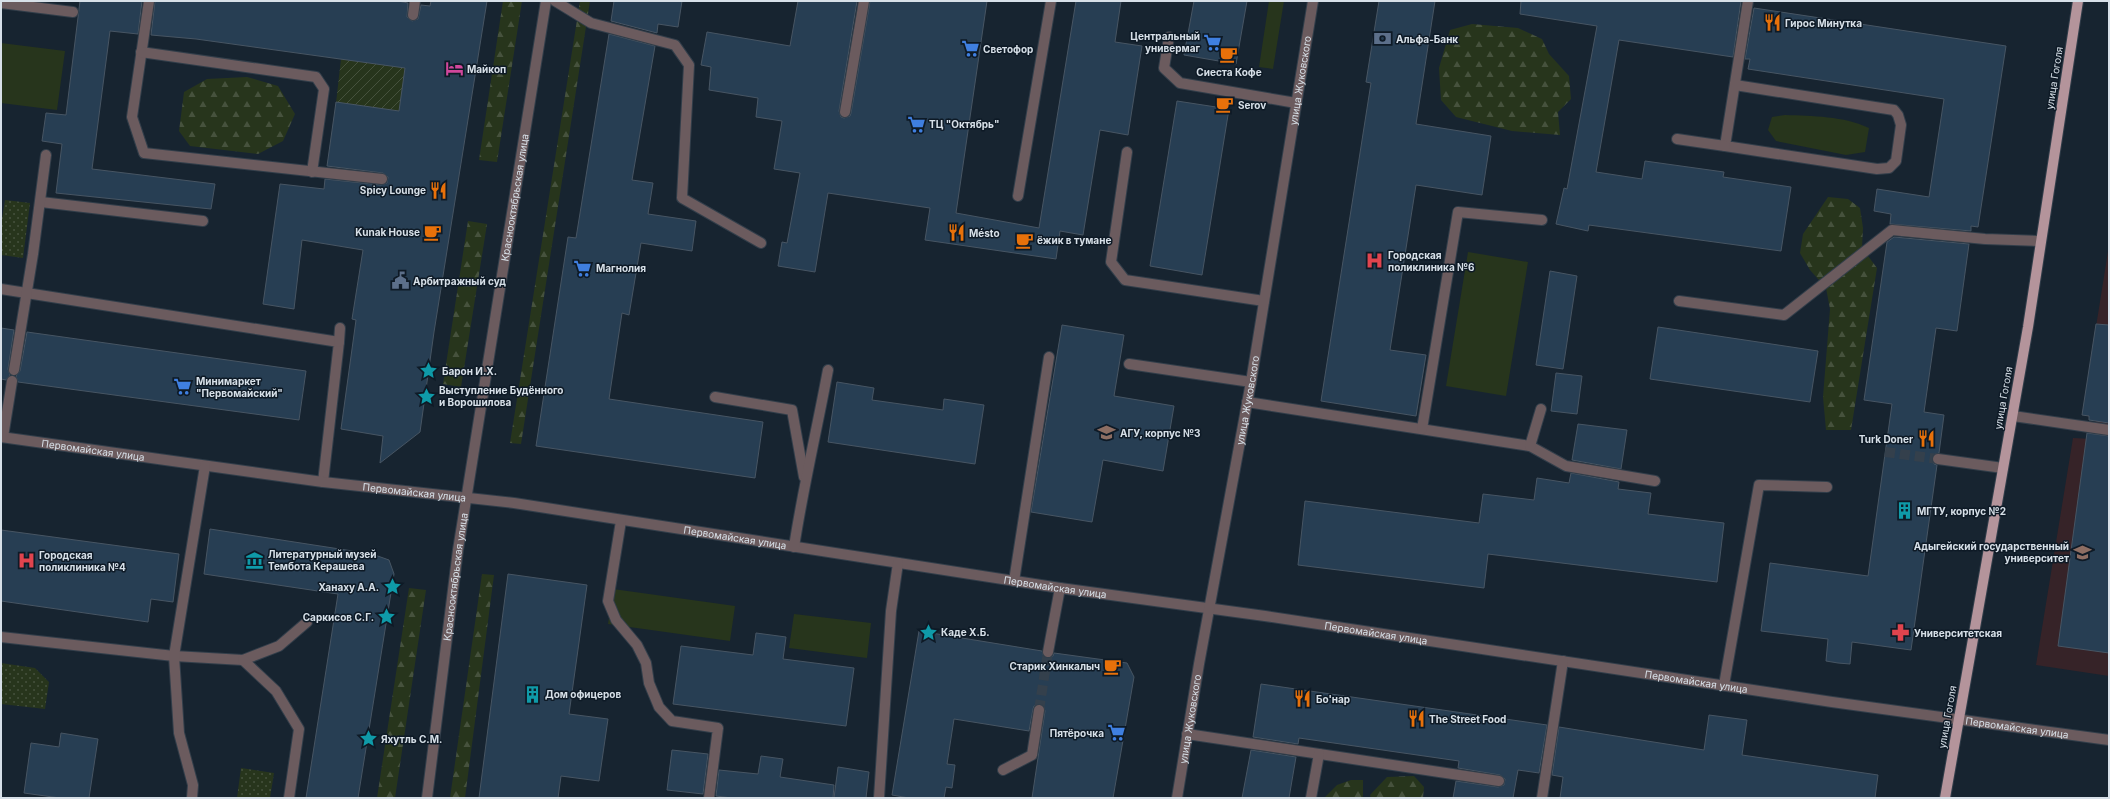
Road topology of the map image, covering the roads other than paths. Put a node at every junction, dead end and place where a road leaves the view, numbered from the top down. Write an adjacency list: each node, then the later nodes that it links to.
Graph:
1 (149, 1): 14 (street)
2 (415, 1): 12 (street)
3 (546, 1): 57 (street, Краснооктябрьская улица)
4 (555, 1): 29 (street)
5 (864, 1): 17 (street)
6 (1051, 1): 24 (street)
7 (1312, 1): 16 (street, улица Жуковского)
8 (1748, 1): 15 (street)
9 (2078, 1): 28 (main road, улица Гоголя)
10 (1, 3): 11 (street)
11 (73, 12)
12 (413, 16)
13 (1169, 37): 16 (street)
14 (141, 52): 22 (street); 22 (street)
15 (1735, 85): 19 (street); 19 (street)
16 (1296, 103): 32 (street, улица Жуковского)
17 (845, 112)
18 (1677, 139): 19 (street)
19 (1725, 146)
20 (1127, 152): 32 (street)
21 (46, 155): 25 (street)
22 (312, 172): 23 (street)
23 (382, 179)
24 (1018, 196)
25 (41, 202): 27 (street); 31 (street)
26 (1542, 220): 46 (street)
27 (204, 221)
28 (2040, 241): 33 (street); 45 (main road, улица Гоголя)
29 (761, 243)
30 (1, 288): 31 (street)
31 (26, 293): 35 (street); 38 (street)
32 (1264, 301): 41 (street, улица Жуковского)
33 (1679, 301)
34 (340, 328): 35 (street)
35 (339, 342): 55 (street)
36 (1048, 357): 61 (street)
37 (1129, 364): 41 (street)
38 (14, 370)
39 (828, 370): 53 (street)
40 (12, 381): 48 (street)
41 (1251, 382): 43 (street, улица Жуковского)
42 (716, 397): 53 (street)
43 (1247, 402): 46 (street); 63 (street, улица Жуковского)
44 (1541, 409): 49 (street)
45 (2013, 416): 47 (street); 52 (main road, улица Гоголя)
46 (1422, 430): 49 (street)
47 (2109, 430)
48 (2, 437): 51 (street, Первомайская улица)
49 (1530, 446): 54 (street)
50 (1938, 459): 52 (street)
51 (206, 466): 55 (street, Первомайская улица); 67 (street)
52 (2003, 468): 72 (main road, улица Гоголя)
53 (804, 481): 59 (street)
54 (1655, 481)
55 (323, 482): 57 (street, Первомайская улица)
56 (1827, 487): 70 (street)
57 (467, 497): 58 (street, Первомайская улица); 80 (street, Краснооктябрьская улица)
58 (621, 521): 59 (street, Первомайская улица); 81 (street)
59 (794, 547): 60 (street, Первомайская улица)
60 (898, 563): 61 (street, Первомайская улица); 82 (street)
61 (1014, 581): 62 (street, Первомайская улица)
62 (1060, 588): 63 (street, Первомайская улица); 66 (street)
63 (1208, 609): 69 (street, Первомайская улица); 73 (street, улица Жуковского)
64 (307, 622): 68 (street)
65 (1, 637): 67 (street)
66 (1048, 652)
67 (174, 656): 68 (street); 78 (street)
68 (243, 660): 79 (street)
69 (1562, 661): 70 (street, Первомайская улица); 85 (street)
70 (1724, 685): 72 (street, Первомайская улица)
71 (1039, 710): 76 (street)
72 (1959, 719): 74 (street, Первомайская улица); 86 (main road, улица Гоголя)
73 (1187, 734): 75 (street); 83 (street, улица Жуковского)
74 (2109, 740)
75 (1319, 754): 77 (street); 84 (street)
76 (1003, 770)
77 (1499, 781)
78 (192, 798)
79 (289, 798)
80 (427, 798)
81 (709, 798)
82 (879, 798)
83 (1177, 798)
84 (1311, 798)
85 (1542, 798)
86 (1946, 798)

